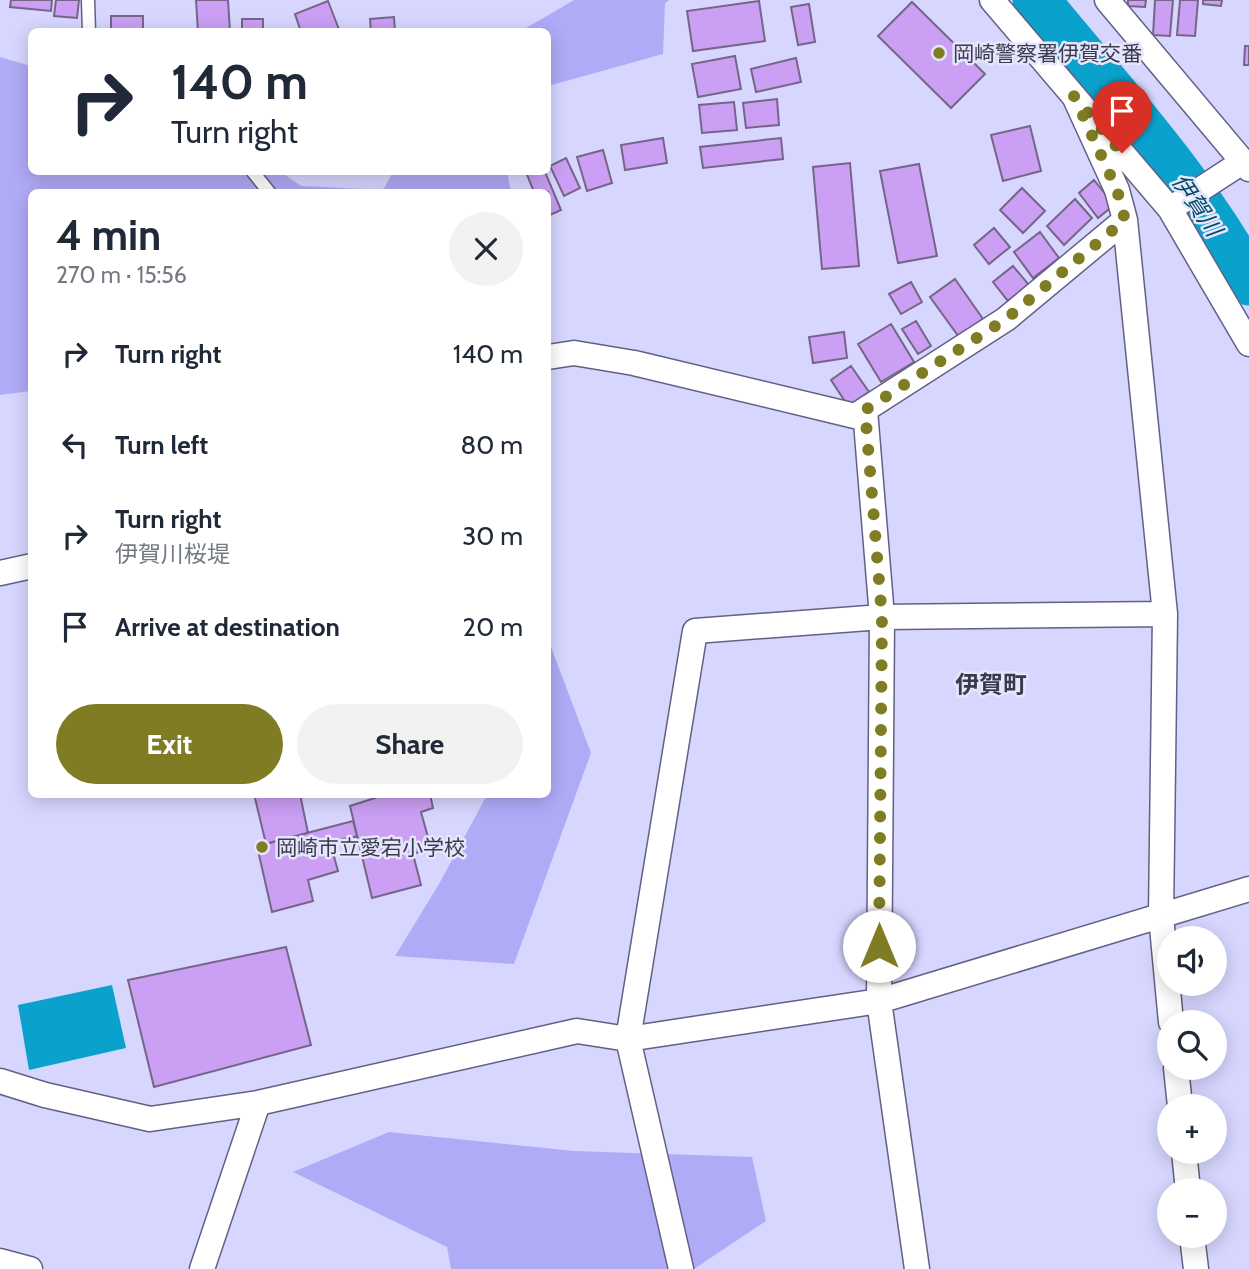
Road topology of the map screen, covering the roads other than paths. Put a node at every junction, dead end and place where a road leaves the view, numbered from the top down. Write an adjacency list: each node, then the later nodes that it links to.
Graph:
1 (88, 0): 4 (lane)
2 (992, 0): 5 (street)
3 (1107, 0): 6 (street)
4 (89, 28)
5 (1074, 96): 9 (street); 10 (street)
6 (1247, 165): 9 (street)
7 (255, 175): 8 (lane)
8 (267, 189)
9 (1170, 209): 11 (street)
10 (1125, 220): 13 (street); 16 (street)
11 (1249, 344)
12 (551, 357): 13 (street)
13 (865, 410): 17 (street)
14 (28, 567): 15 (street)
15 (0, 573)
16 (1165, 614): 17 (street); 19 (street)
17 (882, 617): 20 (street); 22 (street)
18 (1249, 889): 19 (street)
19 (1161, 916): 20 (street); 21 (street)
20 (879, 1001): 22 (street); 30 (street)
21 (1170, 1010)
22 (628, 1038): 24 (street); 29 (street)
23 (0, 1081): 24 (street)
24 (258, 1102): 28 (street)
25 (1193, 1248): 31 (street)
26 (0, 1261): 27 (street)
27 (30, 1269)
28 (202, 1269)
29 (681, 1269)
30 (917, 1269)
31 (1196, 1269)

